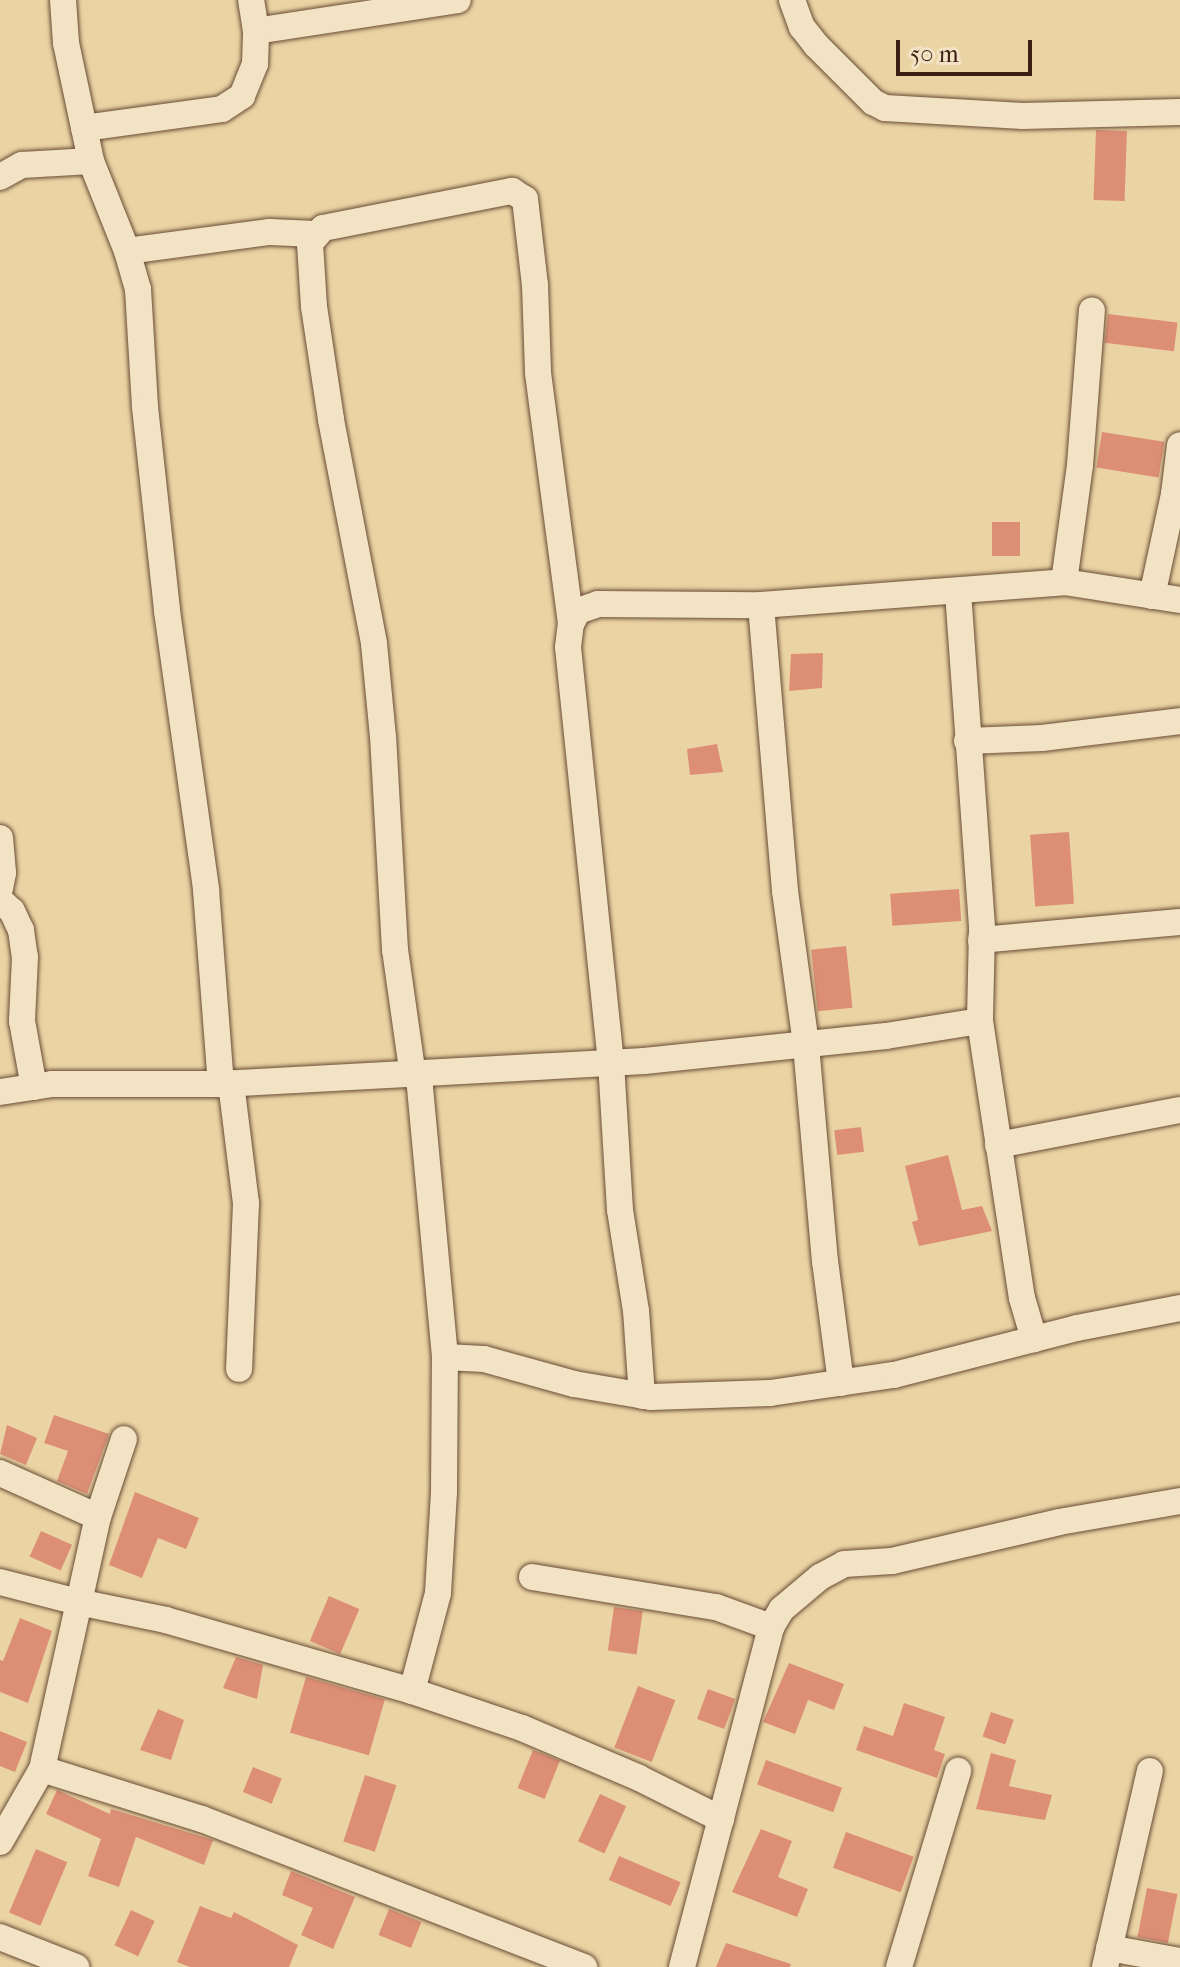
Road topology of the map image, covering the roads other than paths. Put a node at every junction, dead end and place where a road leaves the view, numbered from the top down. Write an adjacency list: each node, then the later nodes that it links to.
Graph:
1 (63, 0): 7 (street)
2 (251, 0): 5 (street)
3 (458, 0): 5 (street)
4 (792, 0): 6 (street)
5 (256, 31): 7 (street)
6 (1180, 112)
7 (84, 128): 8 (street)
8 (91, 161): 9 (street); 11 (street)
9 (0, 177)
10 (315, 234): 11 (street); 19 (street); 30 (street)
11 (127, 251): 31 (street)
12 (1092, 310): 14 (street)
13 (1180, 445): 16 (street)
14 (1064, 582): 15 (street); 16 (street)
15 (958, 592): 18 (street); 21 (street)
16 (1152, 596): 17 (street)
17 (1180, 600)
18 (761, 605): 19 (street); 28 (street)
19 (571, 624): 29 (street)
20 (1180, 721): 21 (street)
21 (967, 741): 26 (street)
22 (0, 838): 23 (street)
23 (0, 888)
24 (0, 900): 32 (street)
25 (1180, 922): 26 (street)
26 (981, 940): 27 (street)
27 (980, 1021): 28 (street); 35 (street)
28 (806, 1045): 29 (street); 40 (street)
29 (611, 1063): 30 (street); 41 (street)
30 (416, 1076): 31 (street); 38 (street)
31 (226, 1084): 32 (street); 39 (street)
32 (34, 1087): 33 (street)
33 (0, 1092)
34 (1180, 1110): 35 (street)
35 (998, 1145): 37 (street)
36 (1180, 1308): 37 (street)
37 (1034, 1339): 40 (street)
38 (445, 1357): 41 (street); 50 (street)
39 (239, 1369)
40 (841, 1383): 41 (street)
41 (642, 1396)
42 (124, 1439): 45 (street)
43 (0, 1473): 45 (street)
44 (1180, 1501): 49 (street)
45 (98, 1517): 48 (street)
46 (532, 1577): 49 (street)
47 (0, 1582): 48 (street)
48 (78, 1602): 50 (street); 51 (street)
49 (771, 1627): 54 (street)
50 (412, 1691): 54 (street)
51 (42, 1769): 55 (street); 60 (street)
52 (958, 1771): 62 (street)
53 (1150, 1771): 57 (street)
54 (721, 1819): 61 (street)
55 (0, 1842)
56 (0, 1937): 59 (street)
57 (1107, 1958): 58 (street)
58 (1180, 1961)
59 (76, 1967)
60 (584, 1967)
61 (682, 1967)
62 (899, 1967)

